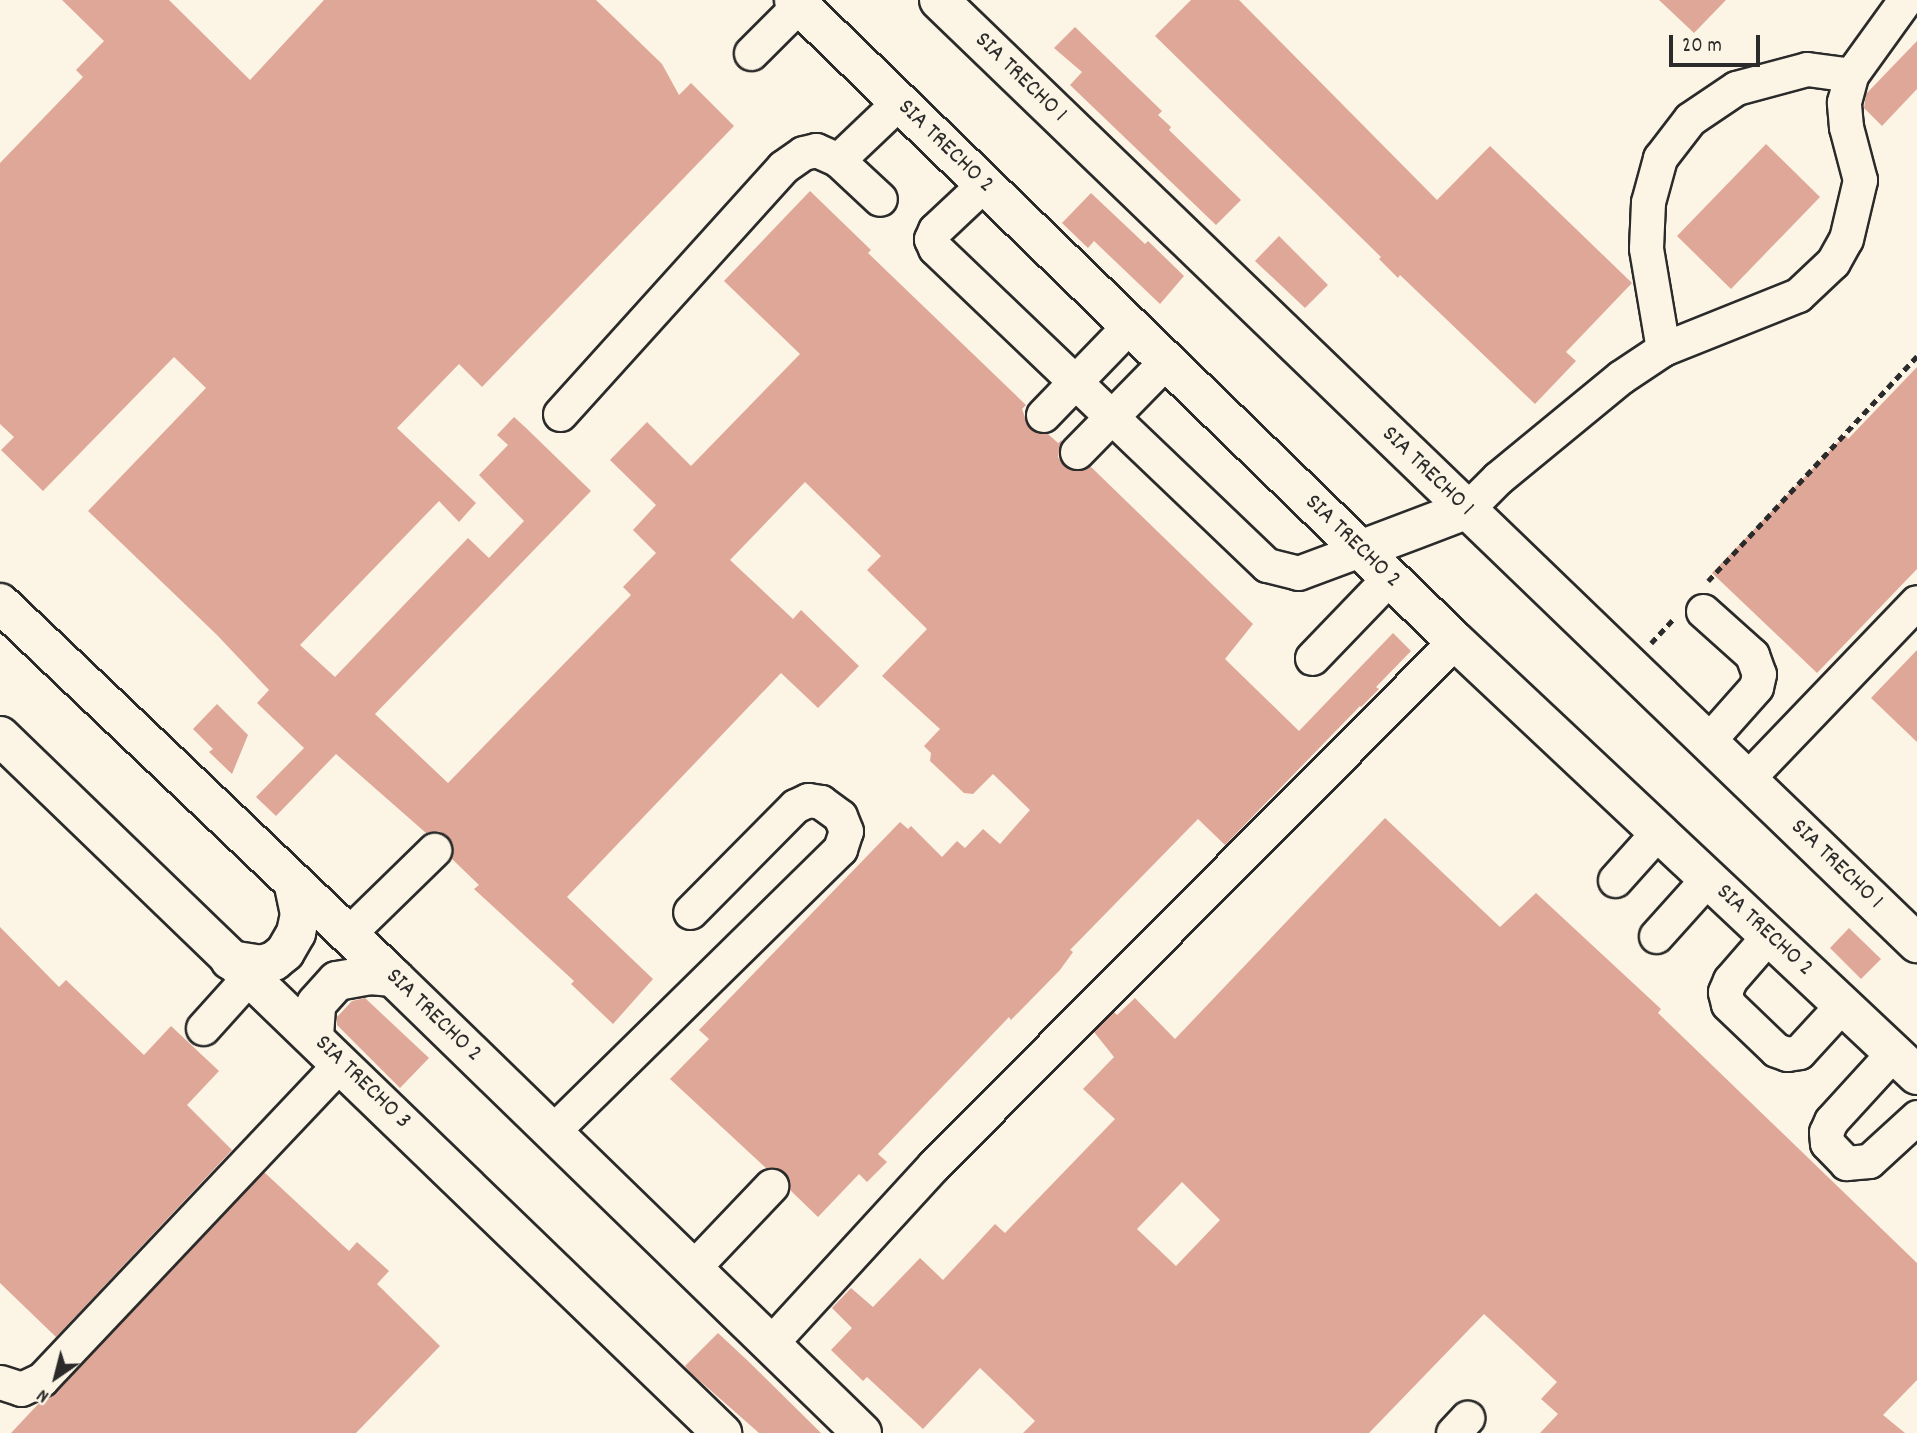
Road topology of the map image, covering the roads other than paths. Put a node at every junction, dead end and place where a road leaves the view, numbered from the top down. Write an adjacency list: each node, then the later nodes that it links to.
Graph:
1 (939, 0): 18 (main road, SIA TRECHO 1)
2 (1905, 0): 5 (street)
3 (797, 2): 4 (street); 6 (main road, SIA TRECHO 2)
4 (751, 52)
5 (1851, 75): 11 (street); 11 (street)
6 (899, 102): 7 (street); 8 (main road, SIA TRECHO 2)
7 (838, 160): 9 (street); 14 (street)
8 (984, 184): 10 (main road, SIA TRECHO 2); 13 (street)
9 (880, 199)
10 (1129, 326): 12 (main road, SIA TRECHO 2); 13 (street)
11 (1663, 349): 18 (street)
12 (1166, 361): 16 (street); 19 (main road, SIA TRECHO 2)
13 (1075, 382): 15 (street); 16 (street)
14 (560, 414)
15 (1043, 415)
16 (1111, 418): 17 (street); 19 (street)
17 (1077, 452)
18 (1466, 510): 19 (main road); 27 (main road, SIA TRECHO 1)
19 (1360, 550): 20 (main road, SIA TRECHO 2)
20 (1389, 578): 24 (main road, SIA TRECHO 2); 25 (street)
21 (1917, 602): 28 (street)
22 (0, 603): 33 (main road, SIA TRECHO 2)
23 (1694, 605): 27 (street)
24 (1455, 641): 29 (main road, SIA TRECHO 2); 50 (street)
25 (1312, 658)
26 (0, 736): 39 (main road, SIA TRECHO 3)
27 (1708, 741): 28 (main road, SIA TRECHO 1)
28 (1747, 779): 38 (main road, SIA TRECHO 1)
29 (1659, 831): 31 (main road, SIA TRECHO 2); 32 (street)
30 (434, 850): 36 (street)
31 (1708, 878): 35 (main road, SIA TRECHO 2); 37 (street)
32 (1615, 880)
33 (294, 886): 36 (main road, SIA TRECHO 2); 39 (main road)
34 (690, 912): 47 (street)
35 (1770, 934): 41 (main road, SIA TRECHO 2); 41 (street)
36 (347, 935): 40 (main road, SIA TRECHO 2)
37 (1656, 936)
38 (1917, 943)
39 (240, 969): 42 (street); 43 (main road, SIA TRECHO 3)
40 (393, 977): 43 (main road); 47 (main road, SIA TRECHO 2)
41 (1843, 1004): 45 (main road, SIA TRECHO 2)
42 (203, 1028)
43 (314, 1036): 44 (main road, SIA TRECHO 3)
44 (341, 1063): 51 (street); 52 (main road, SIA TRECHO 3)
45 (1908, 1063): 46 (street)
46 (1917, 1117)
47 (552, 1132): 49 (main road, SIA TRECHO 2)
48 (771, 1186): 49 (street)
49 (692, 1269): 50 (main road, SIA TRECHO 2)
50 (770, 1344): 53 (main road, SIA TRECHO 2)
51 (0, 1382)
52 (710, 1429)
53 (862, 1433)

